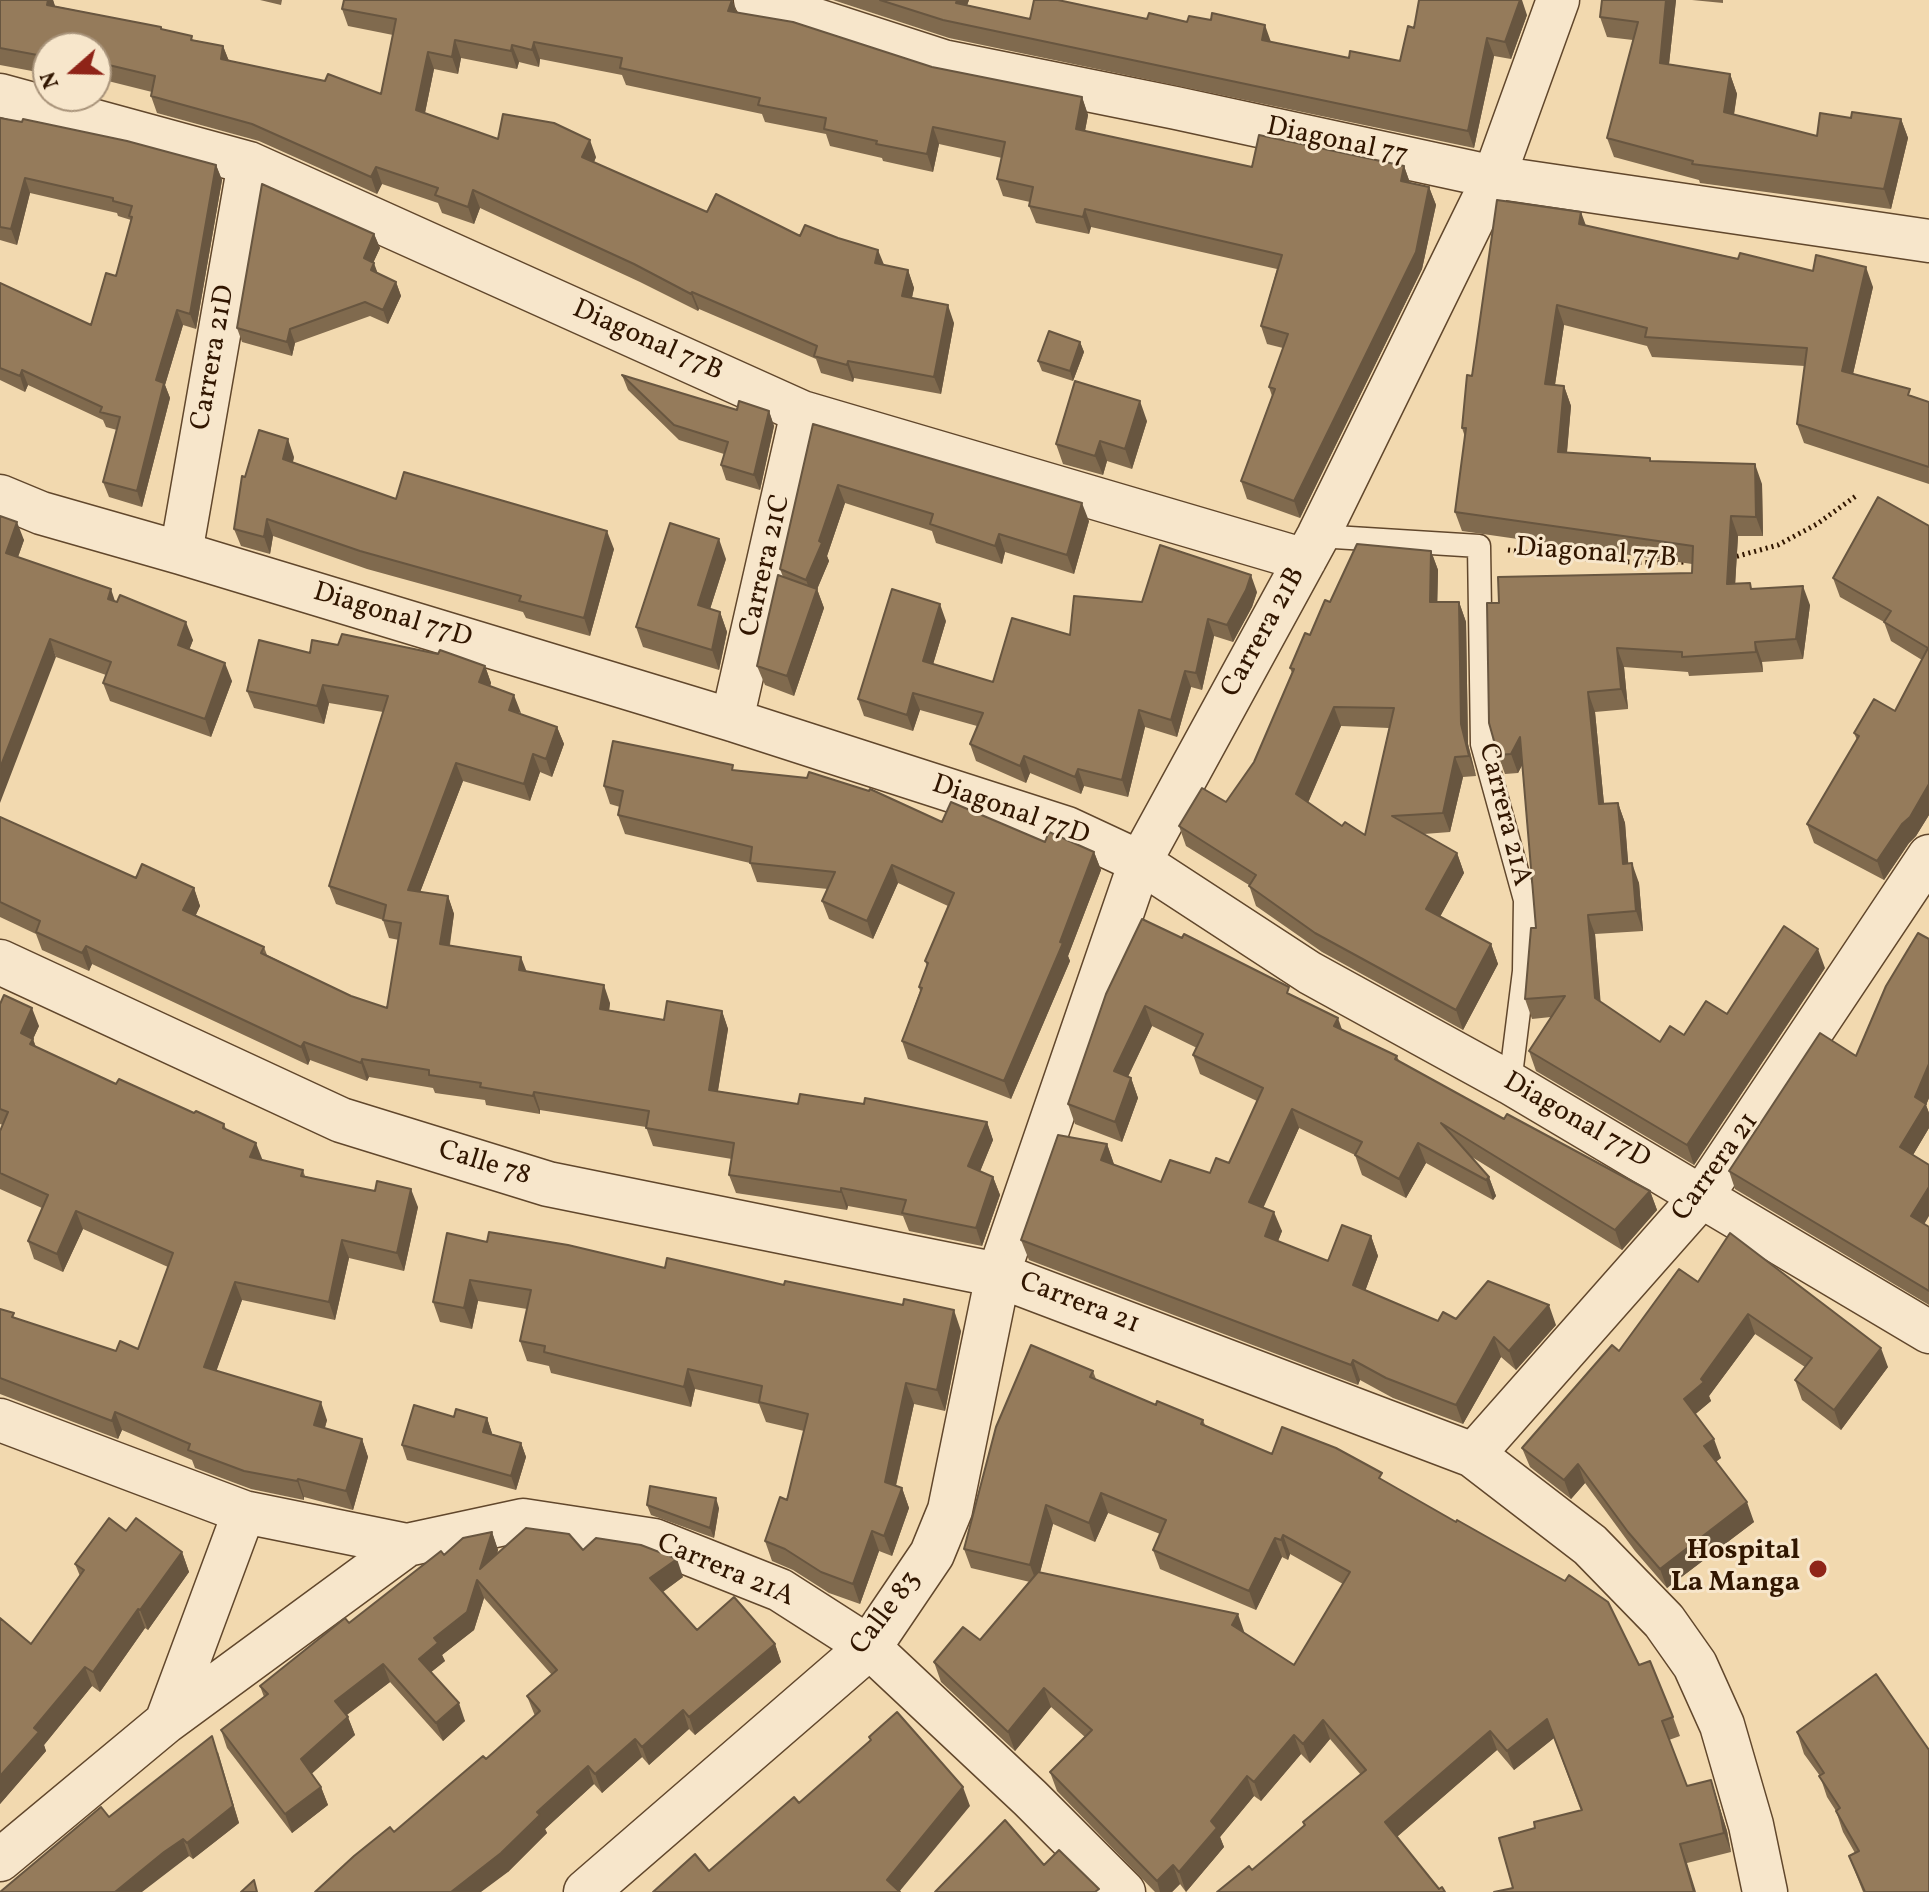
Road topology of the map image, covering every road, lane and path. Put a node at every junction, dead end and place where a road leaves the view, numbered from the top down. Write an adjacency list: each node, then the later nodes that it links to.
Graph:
1 (755, 0): 5 (street, Diagonal 77)
2 (1558, 0): 5 (street, Carrera 21B)
3 (0, 95): 4 (street, Diagonal 77B)
4 (249, 163): 7 (street, Diagonal 77B); 12 (street, Carrera 21D)
5 (1494, 177): 6 (street, Diagonal 77); 11 (street, Carrera 21B)
6 (1929, 241)
7 (802, 412): 11 (street, Diagonal 77B); 15 (street, Carrera 21C)
8 (0, 496): 12 (street, Diagonal 77D)
9 (1856, 496): 13 (path)
10 (1479, 546): 11 (lane, Diagonal 77B); 14 (path, Diagonal 77B); 19 (lane, Carrera 21A)
11 (1312, 548): 17 (street, Carrera 21B)
12 (181, 553): 15 (street, Diagonal 77D)
13 (1723, 560)
14 (1694, 562)
15 (732, 720): 17 (street, Diagonal 77D)
16 (1929, 856): 20 (street, Carrera 21)
17 (1140, 862): 19 (street, Diagonal 77D); 21 (street, Carrera 21B)
18 (0, 962): 21 (street, Calle 78)
19 (1510, 1083): 20 (street, Diagonal 77D)
20 (1702, 1196): 22 (street, Diagonal 77D); 24 (street, Carrera 21)
21 (998, 1275): 24 (street, Carrera 21); 27 (street, Calle 83)
22 (1929, 1332)
23 (0, 1420): 25 (street, Carrera 21A)
24 (1473, 1455): 32 (street, Carrera 21)
25 (244, 1512): 26 (street, Carrera 21A); 28 (street)
26 (407, 1545): 27 (street, Carrera 21A); 28 (street)
27 (869, 1647): 30 (street, Calle 83); 31 (street, Carrera 21A)
28 (166, 1722): 29 (street)
29 (0, 1860)
30 (586, 1892)
31 (1124, 1892)
32 (1765, 1892)

